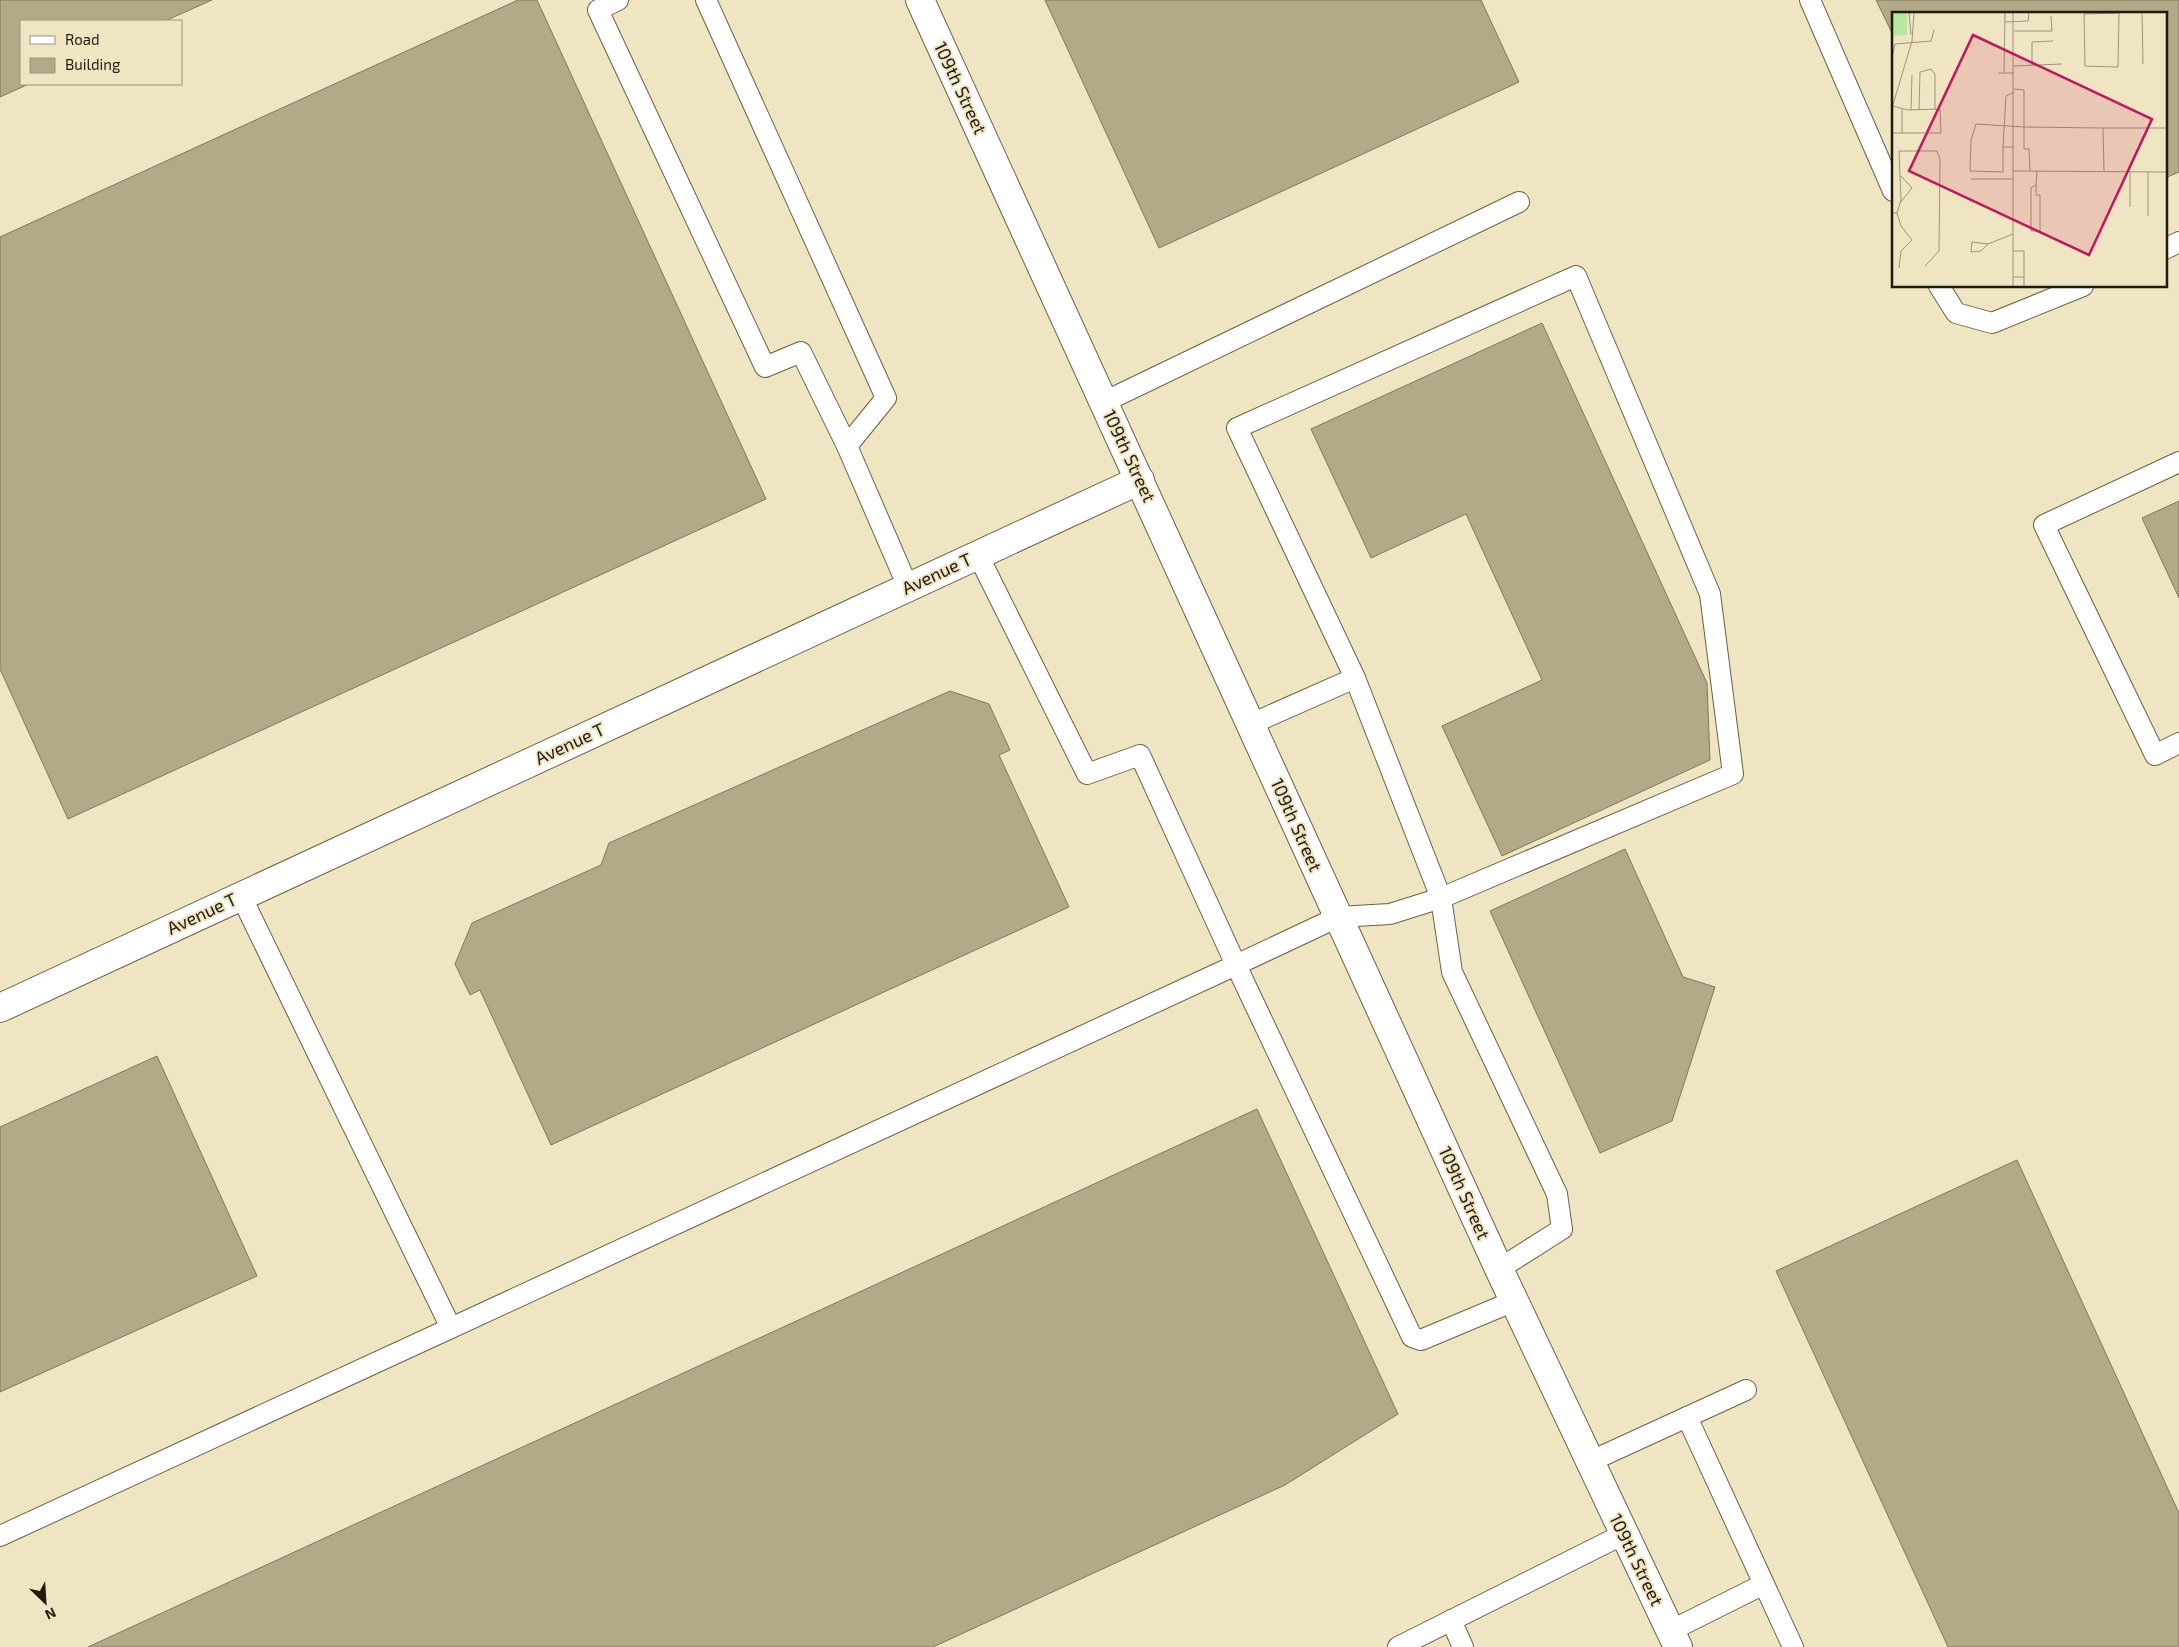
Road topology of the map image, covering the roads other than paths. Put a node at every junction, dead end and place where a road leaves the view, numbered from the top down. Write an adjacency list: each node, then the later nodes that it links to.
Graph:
1 (618, 0): 12 (lane)
2 (706, 0): 12 (lane)
3 (920, 0): 11 (street, 109th Street)
4 (1810, 0): 5 (lane)
5 (1892, 189)
6 (1519, 202): 11 (lane)
7 (2179, 242): 8 (lane)
8 (2166, 248)
9 (1941, 288): 10 (lane)
10 (2078, 288)
11 (1104, 402): 14 (street, 109th Street)
12 (847, 446): 16 (lane)
13 (2179, 462): 19 (lane)
14 (1140, 480): 15 (street, Avenue T); 18 (street, 109th Street)
15 (978, 555): 16 (street, Avenue T); 23 (lane)
16 (908, 587): 20 (street, Avenue T)
17 (1355, 678): 18 (lane); 21 (lane); 21 (lane)
18 (1251, 724): 22 (street, 109th Street)
19 (2179, 743)
20 (241, 896): 24 (street, Avenue T); 27 (lane)
21 (1441, 898): 22 (lane); 25 (lane)
22 (1338, 917): 23 (lane); 25 (street, 109th Street)
23 (1236, 965): 26 (lane); 27 (lane)
24 (0, 1008)
25 (1499, 1269): 26 (street, 109th Street)
26 (1514, 1301): 30 (street, 109th Street)
27 (451, 1328): 32 (lane)
28 (1746, 1390): 29 (lane)
29 (1687, 1417): 30 (lane); 33 (lane)
30 (1589, 1462): 31 (street, 109th Street)
31 (1624, 1534): 34 (lane); 35 (street, 109th Street)
32 (0, 1536)
33 (1764, 1584): 35 (lane); 38 (lane)
34 (1451, 1620): 36 (lane); 37 (lane)
35 (1674, 1639)
36 (1398, 1647)
37 (1464, 1647)
38 (1793, 1647)

